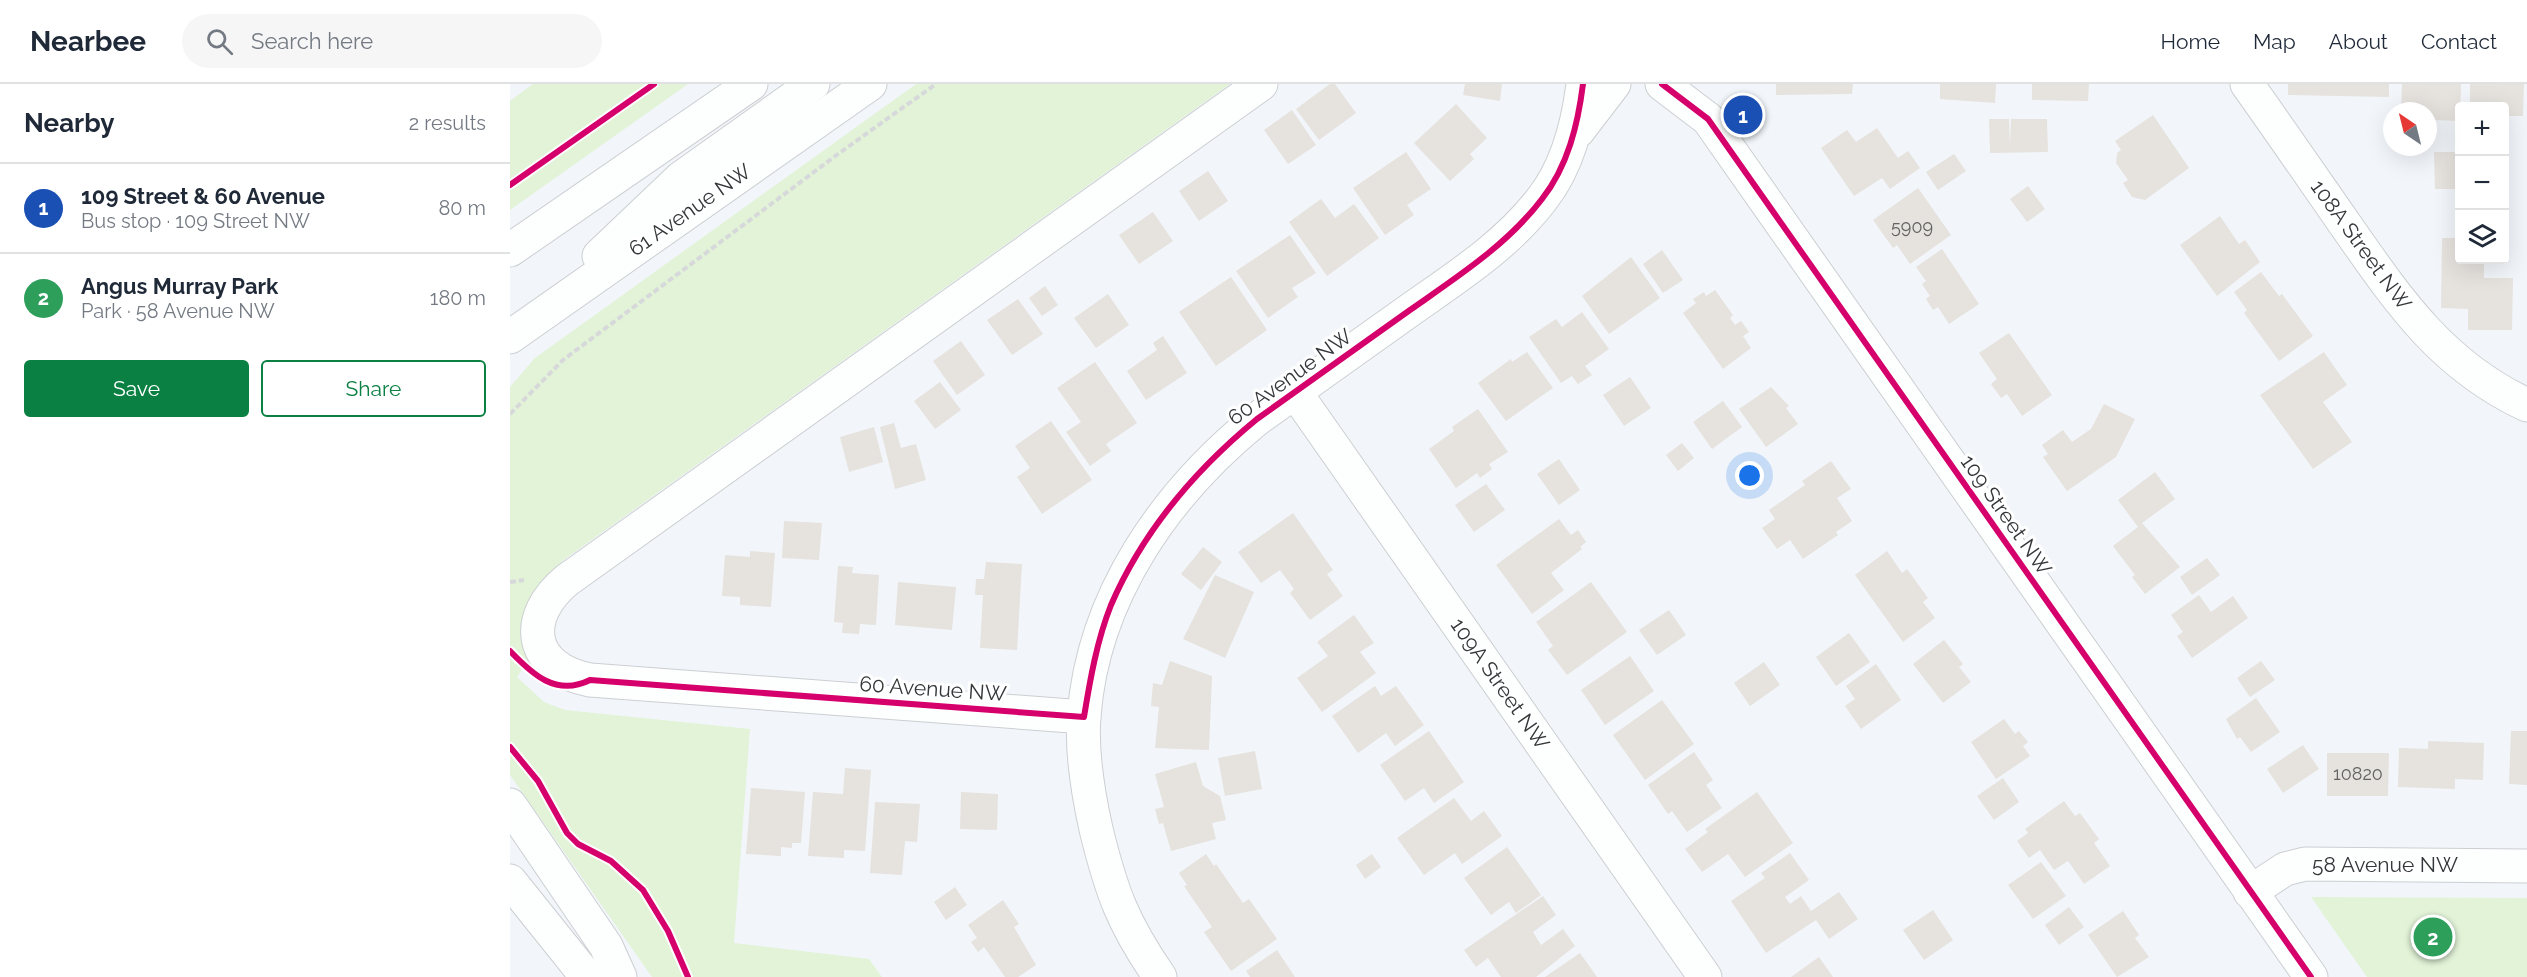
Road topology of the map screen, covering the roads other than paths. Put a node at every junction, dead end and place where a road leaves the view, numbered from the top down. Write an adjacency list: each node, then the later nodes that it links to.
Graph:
1 (751, 84): 12 (street)
2 (813, 84): 13 (street)
3 (870, 84): 13 (street, 61 Avenue NW)
4 (1261, 84): 18 (street, 60 Avenue NW)
5 (1583, 84): 11 (street, 60 Avenue NW)
6 (1614, 84): 11 (street, 60 Avenue NW)
7 (1662, 84): 10 (street, 109 Street NW)
8 (1702, 84): 10 (street, 109 Street NW)
9 (2247, 84): 17 (street, 108A Street NW)
10 (1708, 119): 22 (street, 109 Street NW)
11 (1573, 138): 16 (street, 60 Avenue NW)
12 (510, 250)
13 (555, 305): 14 (street, 61 Avenue NW); 15 (street)
14 (510, 337)
15 (510, 356)
16 (1295, 392): 18 (street, 60 Avenue NW); 26 (street, 109A Street NW)
17 (2527, 405)
18 (1084, 717): 25 (street)
19 (510, 805): 24 (street)
20 (2527, 866): 22 (street, 58 Avenue NW)
21 (510, 882): 23 (street)
22 (2250, 892): 27 (street, 109 Street NW)
23 (587, 977)
24 (620, 977)
25 (1160, 977)
26 (1705, 977)
27 (2311, 977)

